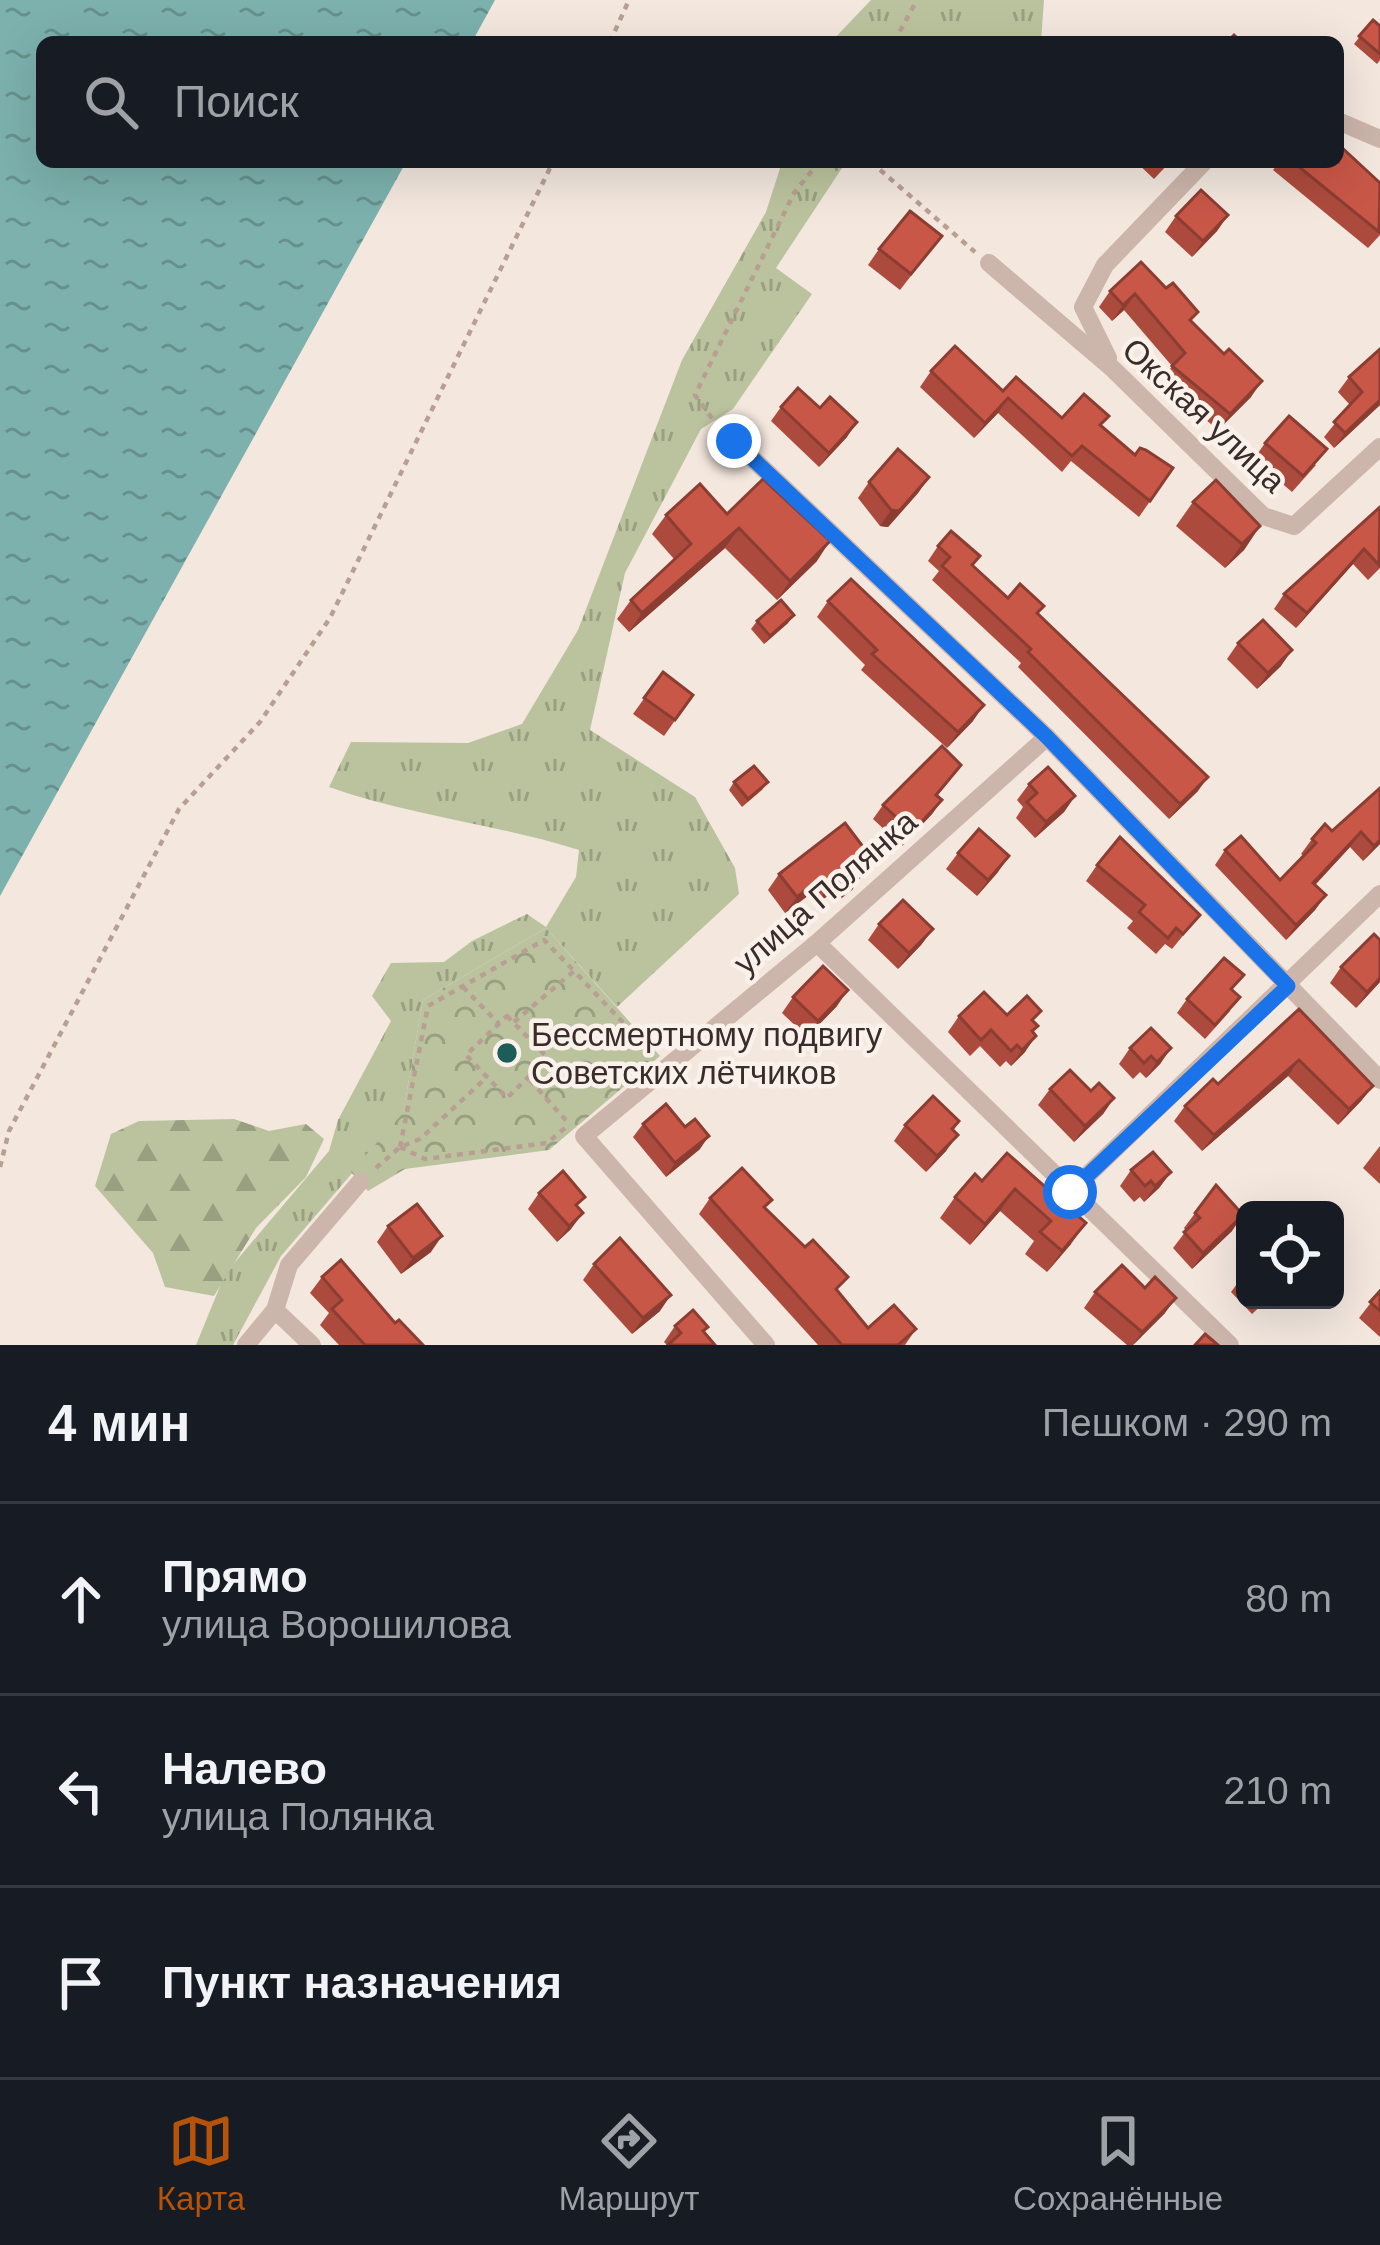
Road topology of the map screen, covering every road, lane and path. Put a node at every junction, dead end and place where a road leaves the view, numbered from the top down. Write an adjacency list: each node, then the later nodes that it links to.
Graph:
1 (629, 0): 3 (path)
2 (917, 0): 4 (path)
3 (613, 36)
4 (897, 36)
5 (1344, 124): 6 (street)
6 (1380, 139)
7 (551, 168): 28 (path)
8 (815, 168): 13 (path)
9 (878, 168): 11 (path)
10 (1198, 168): 12 (street)
11 (989, 263): 12 (street, Окская улица)
12 (1113, 369): 14 (street, Окская улица)
13 (734, 441): 15 (street)
14 (1380, 446)
15 (1047, 737): 17 (street, улица Полянка); 20 (street)
16 (1380, 894): 20 (street)
17 (817, 943): 23 (street, улица Полянка); 30 (street)
18 (574, 971): 19 (path); 21 (path); 23 (path)
19 (463, 986): 22 (path); 27 (path)
20 (1288, 986): 26 (street); 30 (street)
21 (514, 1022): 22 (path); 25 (path)
22 (499, 1024): 24 (path)
23 (664, 1065): 34 (street, улица Полянка)
24 (487, 1077): 25 (path); 27 (path)
25 (528, 1078): 27 (path)
26 (1380, 1080)
27 (400, 1147): 29 (path)
28 (0, 1167)
29 (360, 1182): 31 (street)
30 (1070, 1192): 35 (street)
31 (275, 1310): 32 (street); 33 (street)
32 (246, 1345)
33 (312, 1345)
34 (766, 1345)
35 (1230, 1345)

